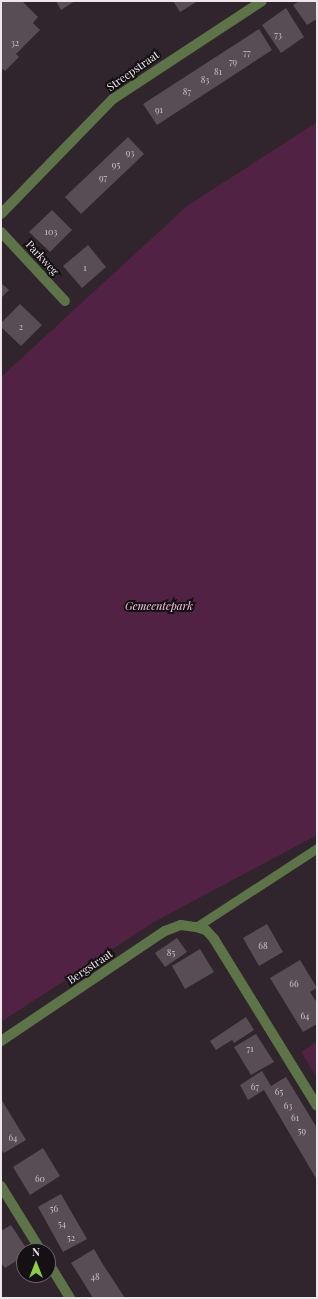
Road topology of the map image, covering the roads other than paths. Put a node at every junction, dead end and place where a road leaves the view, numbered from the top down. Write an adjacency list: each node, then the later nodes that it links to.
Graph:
1 (262, 1): 2 (street, Streepstraat)
2 (1, 214)
3 (1, 232): 4 (street, Parkweg)
4 (65, 301)
5 (317, 848): 6 (lane)
6 (196, 927): 7 (street, Bergstraat); 8 (street)
7 (1, 1041)
8 (317, 1106)
9 (1, 1186): 10 (street)
10 (36, 1243)
11 (56, 1275): 12 (street)
12 (70, 1298)

